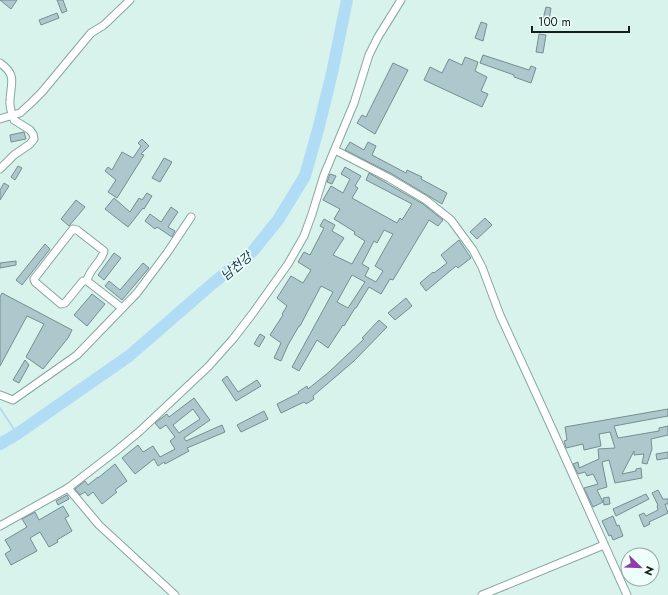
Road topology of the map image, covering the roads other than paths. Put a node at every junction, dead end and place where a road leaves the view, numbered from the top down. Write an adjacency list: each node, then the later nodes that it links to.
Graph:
1 (130, 0): 4 (street)
2 (401, 0): 6 (street)
3 (0, 62): 4 (street)
4 (12, 115): 5 (street); 7 (street)
5 (0, 119)
6 (335, 150): 12 (street); 14 (street)
7 (0, 169)
8 (191, 216): 10 (street)
9 (87, 281): 9 (street); 10 (street)
10 (122, 308): 11 (street)
11 (0, 395)
12 (68, 488): 13 (street); 15 (street)
13 (0, 526)
14 (604, 545): 16 (street); 17 (street)
15 (175, 595)
16 (482, 595)
17 (627, 595)

